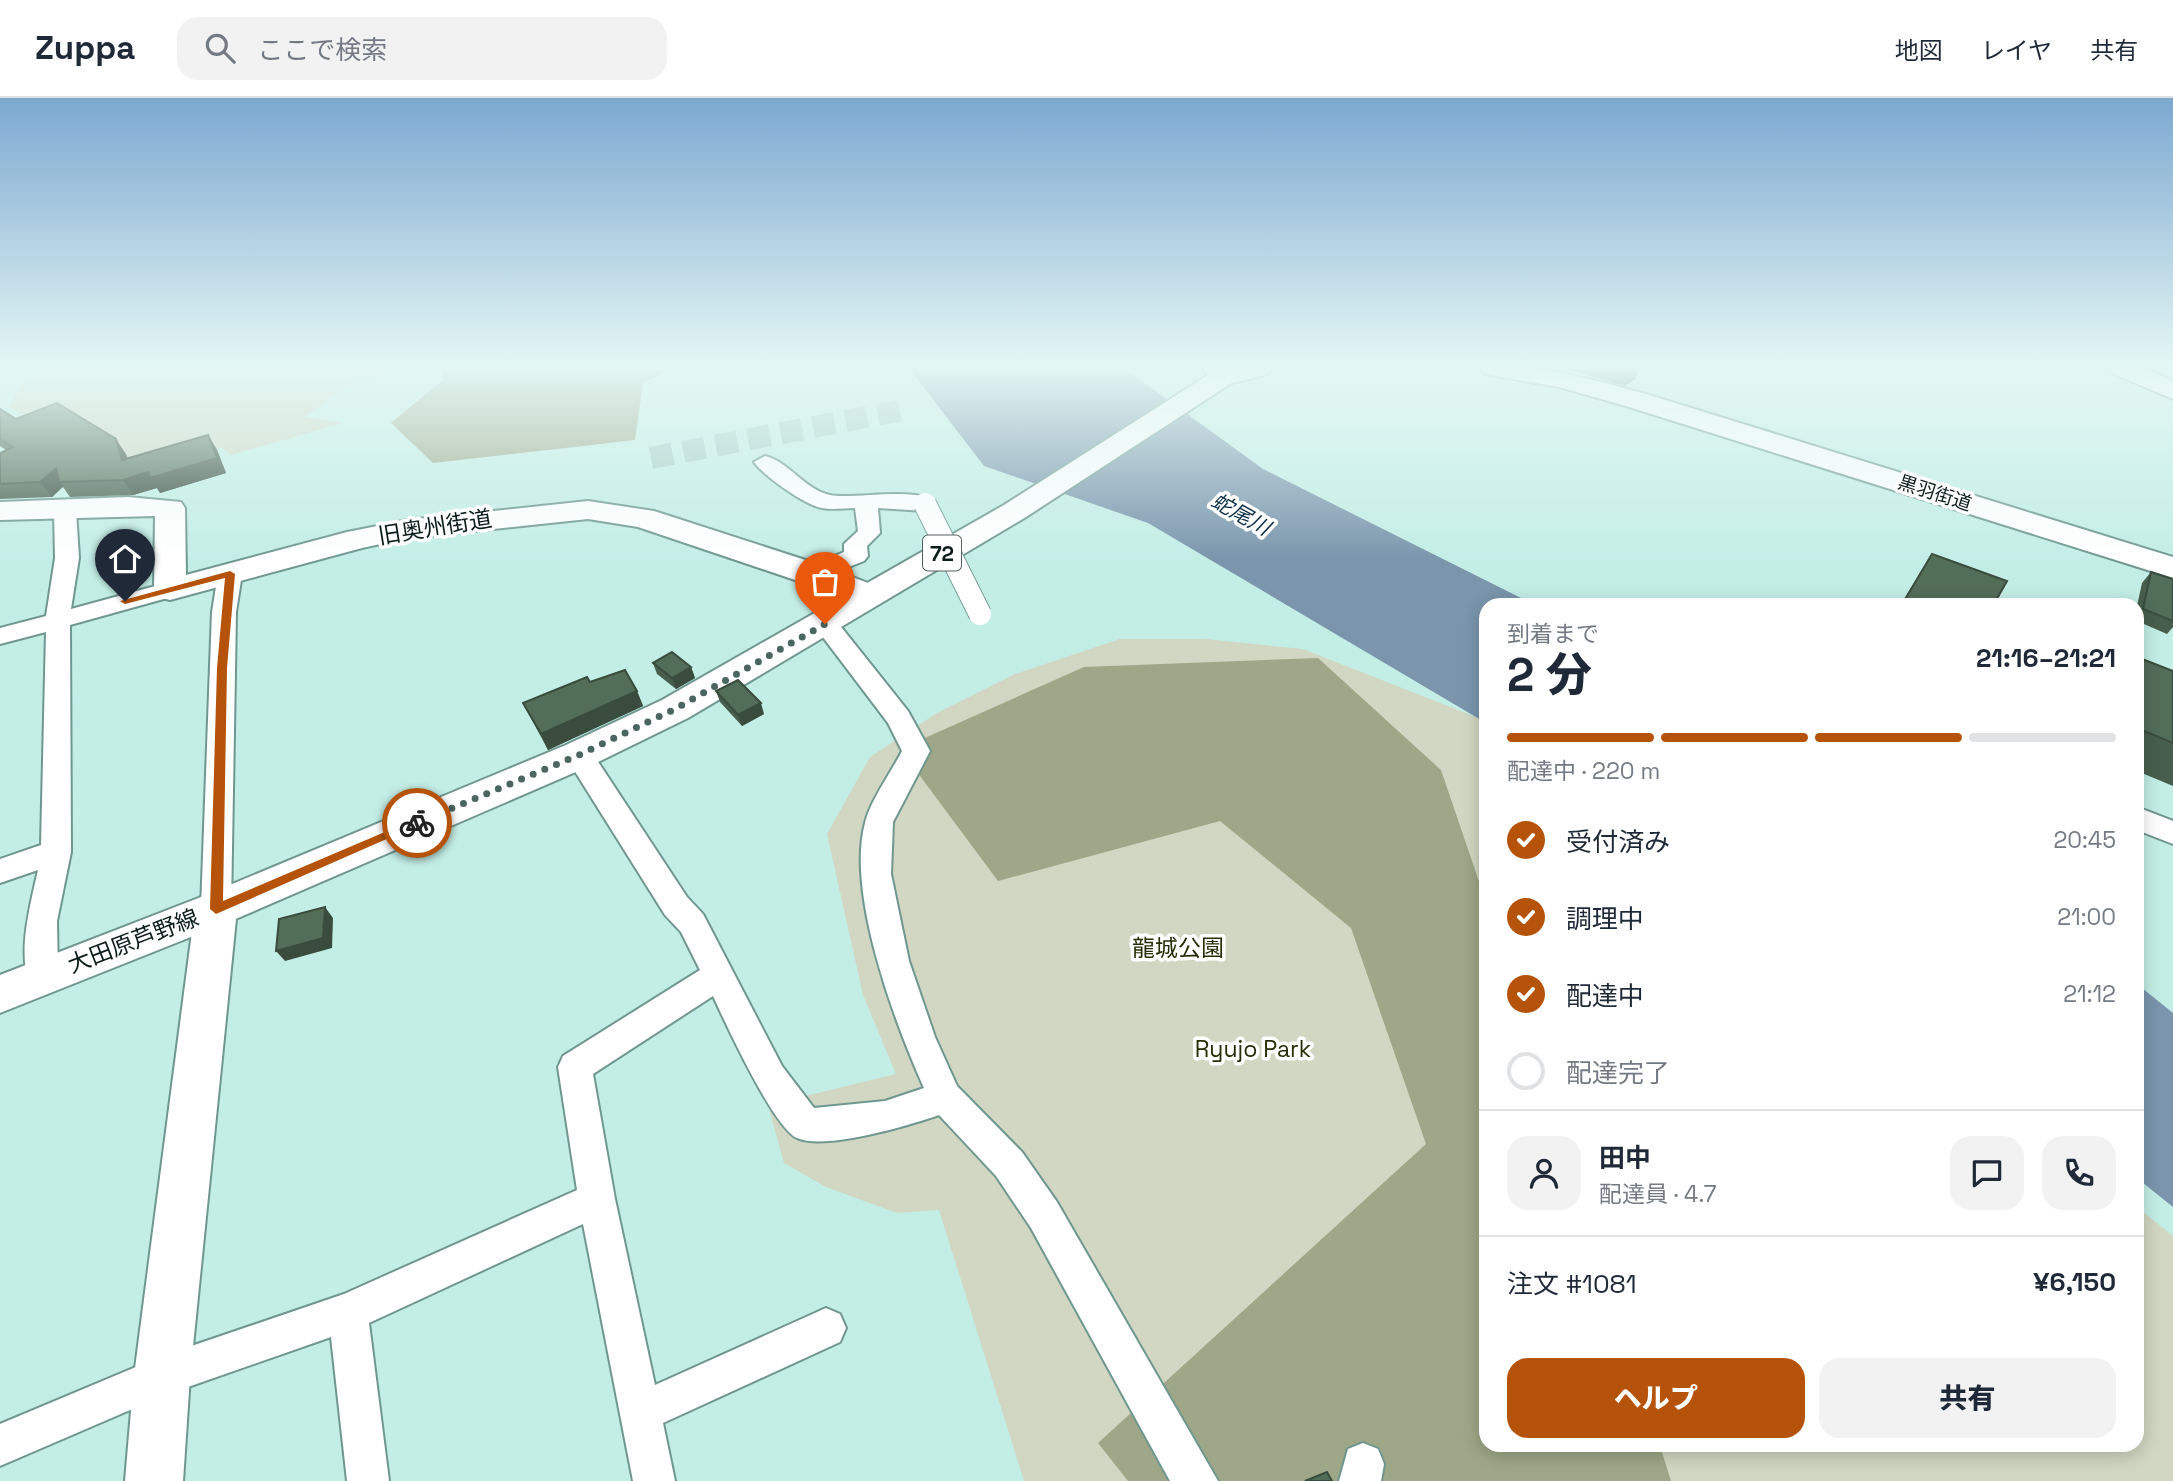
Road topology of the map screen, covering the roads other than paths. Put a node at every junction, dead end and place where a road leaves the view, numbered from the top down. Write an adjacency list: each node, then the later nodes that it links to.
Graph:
1 (1132, 433): 11 (street, 72)
2 (1741, 433): 7 (street, 黒羽街道)
3 (765, 462): 4 (street)
4 (865, 502): 8 (street); 12 (street, bridge)
5 (65, 511): 6 (street); 10 (street); 13 (street)
6 (0, 512)
7 (2173, 568)
8 (813, 573): 9 (street, 旧奥州街道); 11 (street, 旧奥州街道)
9 (230, 574): 10 (street, 旧奥州街道); 21 (street)
10 (170, 590): 13 (street, 旧奥州街道)
11 (869, 595): 14 (street, 大田原芦野線 / 72)
12 (980, 614)
13 (58, 618): 15 (street, 旧奥州街道); 19 (street)
14 (825, 624): 16 (street, 大田原芦野線 / 72); 25 (street)
15 (0, 636)
16 (579, 755): 21 (street, 大田原芦野線 / 72); 22 (street)
17 (2144, 821): 18 (street)
18 (2173, 833)
19 (57, 852): 20 (street); 23 (street)
20 (0, 871)
21 (216, 909): 23 (street, 大田原芦野線 / 72); 29 (street)
22 (720, 974): 25 (street); 26 (street)
23 (42, 976): 24 (street, 大田原芦野線 / 72)
24 (0, 994)
25 (945, 1097): 35 (street)
26 (597, 1199): 27 (street); 30 (street)
27 (348, 1312): 29 (street); 33 (street)
28 (826, 1328): 30 (street)
29 (162, 1376): 31 (street); 32 (street)
30 (639, 1413): 34 (street)
31 (0, 1445)
32 (154, 1481)
33 (368, 1481)
34 (654, 1481)
35 (1197, 1481)

